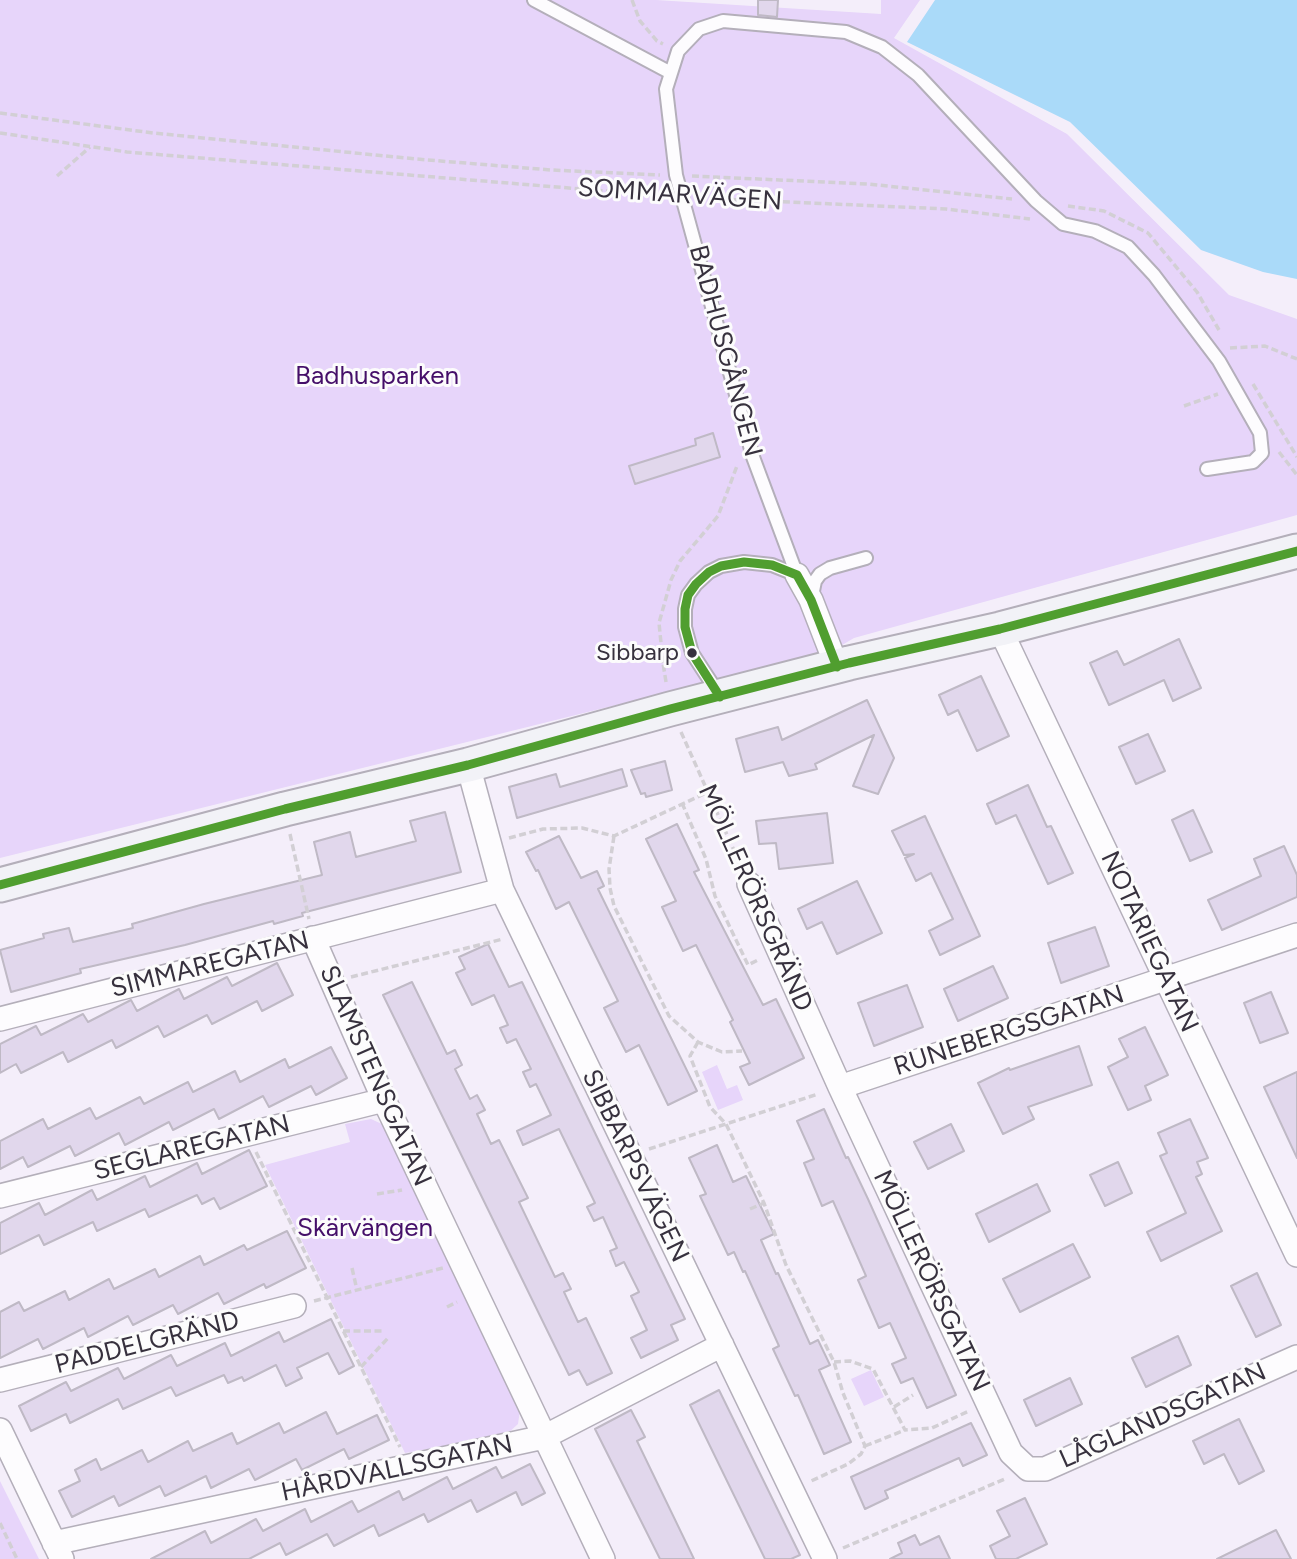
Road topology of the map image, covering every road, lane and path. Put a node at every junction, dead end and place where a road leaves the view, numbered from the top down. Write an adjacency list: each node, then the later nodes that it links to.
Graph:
1 (534, 0): 4 (lane)
2 (632, 0): 3 (path)
3 (678, 51): 4 (lane, BADHUSGÅNGEN); 11 (lane, BADHUSGÅNGEN)
4 (671, 73): 8 (lane, BADHUSGÅNGEN)
5 (0, 113): 8 (path, SOMMARVÄGEN)
6 (0, 133): 7 (path, SOMMARVÄGEN)
7 (90, 147): 9 (path); 10 (path, SOMMARVÄGEN)
8 (676, 175): 10 (lane, BADHUSGÅNGEN); 11 (path, SOMMARVÄGEN)
9 (57, 176)
10 (682, 197): 12 (path, SOMMARVÄGEN); 16 (lane, BADHUSGÅNGEN)
11 (1036, 201): 12 (lane, BADHUSGÅNGEN)
12 (1063, 224): 18 (lane)
13 (1237, 358): 14 (path)
14 (1297, 359)
15 (1250, 379): 17 (path)
16 (748, 437): 21 (lane, BADHUSGÅNGEN); 25 (path, MÖLLERÖRSGRÄND)
17 (1297, 457)
18 (1207, 469)
19 (1297, 551): 23 (street)
20 (866, 558): 22 (lane)
21 (797, 575): 22 (street); 27 (lane)
22 (811, 600): 26 (street)
23 (1000, 629): 26 (street); 42 (street, NOTARIEGATAN)
24 (681, 655): 25 (path)
25 (663, 663): 28 (path, MÖLLERÖRSGRÄND)
26 (837, 667): 27 (street)
27 (720, 697): 28 (street)
28 (670, 709): 29 (street); 30 (path, MÖLLERÖRSGRÄND)
29 (468, 765): 32 (street); 34 (street, SIBBARPSVÄGEN)
30 (708, 792): 31 (path); 35 (path, MÖLLERÖRSGRÄND)
31 (682, 803): 33 (path); 41 (path)
32 (285, 809): 36 (street); 40 (path, SLAMSTENSGATAN)
33 (614, 836): 34 (path); 45 (path)
34 (489, 844): 37 (street, SIBBARPSVÄGEN)
35 (749, 884): 41 (street, MÖLLERÖRSGRÄND)
36 (0, 885)
37 (502, 890): 38 (street, SIBBARPSVÄGEN); 40 (street, SIMMAREGATAN)
38 (523, 934): 43 (path); 51 (street, SIBBARPSVÄGEN)
39 (1297, 935): 42 (street, RUNEBERGSGATAN)
40 (313, 938): 43 (street, SLAMSTENSGATAN); 44 (street, SIMMAREGATAN)
41 (779, 949): 47 (street, MÖLLERÖRSGRÄND)
42 (1167, 980): 47 (street, RUNEBERGSGATAN); 55 (street, NOTARIEGATAN)
43 (332, 982): 48 (street, SLAMSTENSGATAN)
44 (0, 1018)
45 (698, 1042): 46 (path); 49 (path)
46 (743, 1051)
47 (840, 1087): 49 (path); 70 (street, MÖLLERÖRSGATAN)
48 (384, 1100): 50 (street, SEGLAREGATAN); 56 (street, SLAMSTENSGATAN)
49 (726, 1124): 51 (path); 53 (path)
50 (247, 1135): 52 (street, SEGLAREGATAN); 59 (path)
51 (630, 1156): 64 (street, SIBBARPSVÄGEN)
52 (0, 1196)
53 (764, 1203): 54 (path); 66 (path)
54 (750, 1209)
55 (1297, 1255)
56 (462, 1264): 58 (path); 74 (street, SLAMSTENSGATAN)
57 (352, 1268): 58 (path)
58 (357, 1290): 59 (path)
59 (327, 1298): 60 (path); 61 (path)
60 (294, 1306): 68 (street, PADDELGRÄND)
61 (343, 1331): 62 (path); 67 (path)
62 (385, 1331)
63 (388, 1338): 67 (path)
64 (722, 1345): 74 (street, HÅRDVALLSGATAN); 78 (street, SIBBARPSVÄGEN)
65 (1297, 1357): 77 (street, LÅGLANDSGATAN)
66 (834, 1362): 71 (path); 75 (path)
67 (361, 1367): 76 (path)
68 (0, 1380)
69 (913, 1395): 71 (path)
70 (988, 1403): 73 (path); 77 (street, MÖLLERÖRSGATAN)
71 (894, 1406): 73 (path)
72 (0, 1430): 80 (street)
73 (905, 1430): 75 (path)
74 (544, 1437): 76 (street, HÅRDVALLSGATAN); 83 (street, SLAMSTENSGATAN)
75 (865, 1446): 78 (path)
76 (409, 1466): 80 (street, HÅRDVALLSGATAN)
77 (1028, 1469): 81 (path)
78 (791, 1490): 81 (street, SIBBARPSVÄGEN)
79 (0, 1523): 82 (path)
80 (58, 1551)
81 (824, 1558)
82 (17, 1559)
83 (603, 1559)

